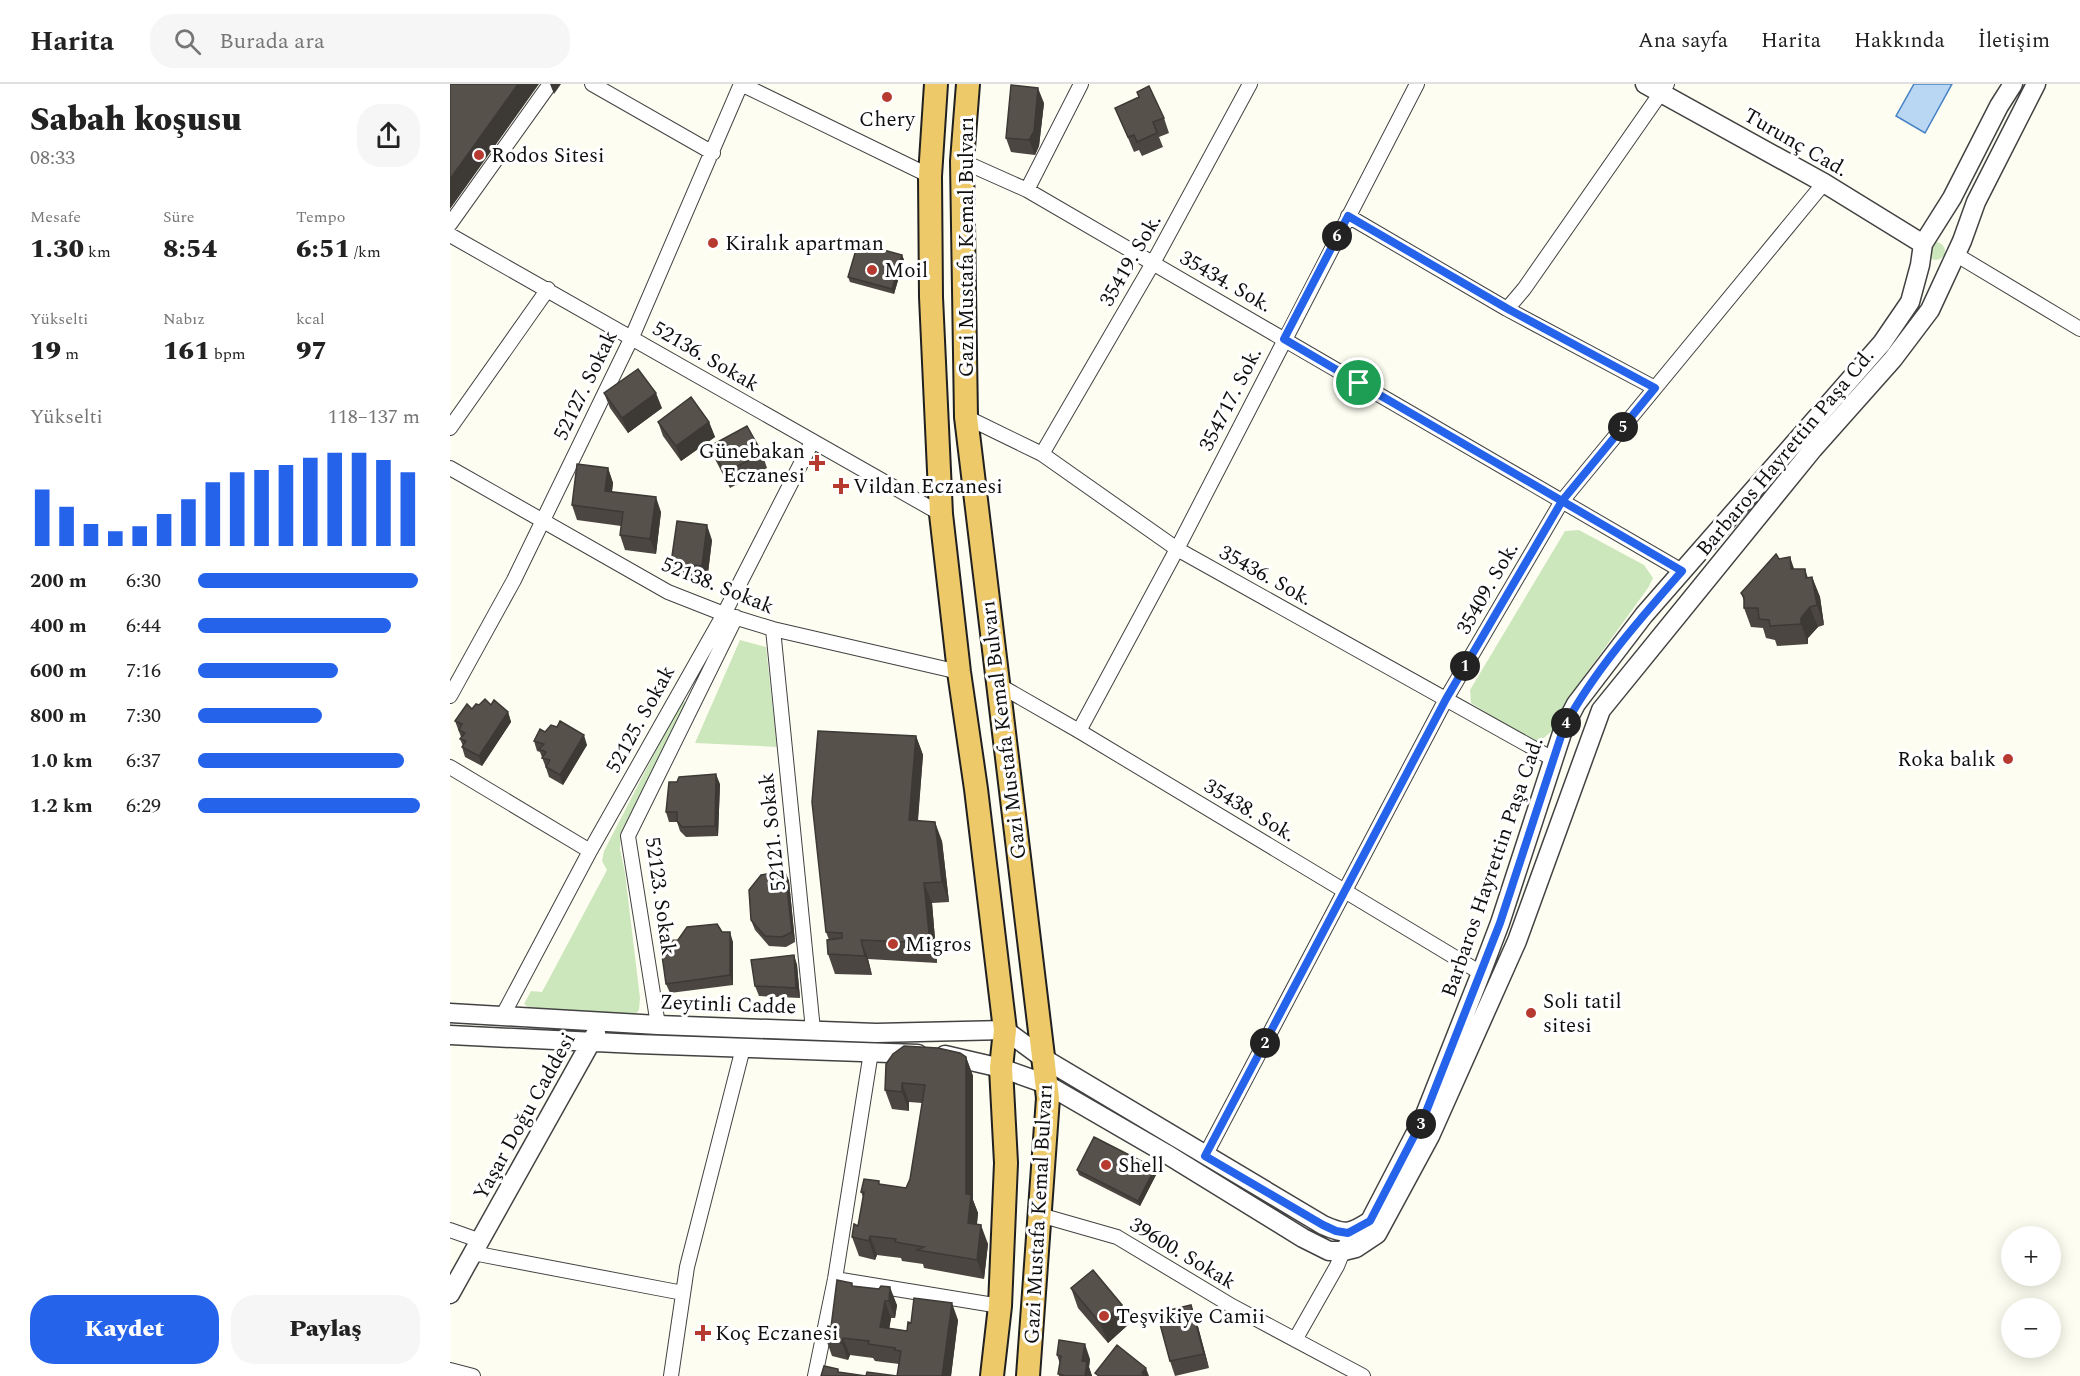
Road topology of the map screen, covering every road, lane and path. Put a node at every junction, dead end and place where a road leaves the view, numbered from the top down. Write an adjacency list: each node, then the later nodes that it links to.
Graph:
1 (550, 84): 19 (street)
2 (592, 84): 13 (street)
3 (741, 84): 13 (street, 52127. Sokak); 15 (street)
4 (936, 84): 15 (highway, Gazi Mustafa Kemal Bulvarı)
5 (968, 84): 14 (highway, Gazi Mustafa Kemal Bulvarı)
6 (1081, 84): 17 (street)
7 (1250, 84): 24 (street, 35419. Sok.)
8 (1417, 84): 18 (street, 354717. Sok.)
9 (1645, 84): 12 (street, Turunç Cad.)
10 (2013, 84): 20 (street)
11 (2036, 84): 23 (street, Barbaros Hayrettin Paşa Cd.)
12 (1664, 88): 16 (street, Turunç Cad.); 28 (street)
13 (713, 153): 30 (street, 52127. Sokak)
14 (962, 161): 17 (street, 35434. Sok.); 33 (highway, Gazi Mustafa Kemal Bulvarı)
15 (930, 176): 39 (highway, Gazi Mustafa Kemal Bulvarı)
16 (1824, 183): 22 (street, Turunç Cad.); 32 (street, 35409. Sok.)
17 (1027, 190): 24 (street, 35434. Sok.)
18 (1348, 216): 28 (street); 31 (street, 354717. Sok.)
19 (450, 224)
20 (1934, 227): 22 (street); 23 (street)
21 (450, 235): 27 (street, 52136. Sokak)
22 (1923, 244): 25 (street)
23 (1958, 248): 26 (street, Barbaros Hayrettin Paşa Cd.); 29 (street)
24 (1153, 263): 31 (street, 35434. Sok.); 36 (street, 35419. Sok.)
25 (1920, 265): 26 (street); 42 (street, Barbaros Hayrettin Paşa Cad.)
26 (1944, 278): 73 (street, Barbaros Hayrettin Paşa Cd.)
27 (548, 289): 30 (street, 52136. Sokak); 34 (street)
28 (1508, 309): 32 (street)
29 (2080, 329)
30 (632, 338): 35 (street, 52136. Sokak); 40 (street, 52127. Sokak)
31 (1284, 339): 38 (street, 35434. Sok.); 41 (street, 354717. Sok.)
32 (1655, 388): 38 (street, 35409. Sok.)
33 (966, 417): 36 (street, 35436. Sok.); 46 (highway, Gazi Mustafa Kemal Bulvarı)
34 (450, 428)
35 (812, 442): 39 (street, 52136. Sokak); 43 (street, 52125. Sokak)
36 (1042, 454): 41 (street, 35436. Sok.)
37 (450, 468): 40 (street, 52138. Sokak)
38 (1562, 501): 42 (street, 35434. Sok.); 48 (street, 35409. Sok.)
39 (940, 514): 45 (highway, Gazi Mustafa Kemal Bulvarı)
40 (543, 520): 43 (street, 52138. Sokak); 47 (street, 52127. Sokak)
41 (1177, 549): 48 (street, 35436. Sok.); 49 (street, 354717. Sok.)
42 (1682, 571): 50 (street, Barbaros Hayrettin Paşa Cad.)
43 (730, 615): 44 (street, 52138. Sokak); 52 (street, 52125. Sokak); 58 (street, 52123. Sokak)
44 (773, 629): 45 (street, 52138. Sokak); 59 (street, 52121. Sokak)
45 (959, 672): 60 (highway, Gazi Mustafa Kemal Bulvarı)
46 (997, 684): 49 (street, 35438. Sok.); 65 (highway, Gazi Mustafa Kemal Bulvarı)
47 (450, 696)
48 (1446, 699): 50 (street, 35436. Sok.); 53 (street, 35409. Sok.)
49 (1079, 731): 53 (street, 35438. Sok.)
50 (1553, 759): 54 (street, Barbaros Hayrettin Paşa Cad.)
51 (450, 767): 52 (street)
52 (590, 851): 56 (street, 52125. Sokak)
53 (1345, 891): 54 (street, 35438. Sok.); 68 (street, 35409. Sok.)
54 (1481, 973): 71 (street, Barbaros Hayrettin Paşa Cad.)
55 (450, 1013): 56 (street, Zeytinli Cadde)
56 (503, 1015): 57 (street, Zeytinli Cadde)
57 (602, 1022): 58 (street, Zeytinli Cadde); 62 (street, Yaşar Doğu Caddesi)
58 (658, 1025): 59 (street, Zeytinli Cadde)
59 (813, 1030): 60 (street, Zeytinli Cadde)
60 (1005, 1030): 65 (street); 66 (highway, Gazi Mustafa Kemal Bulvarı)
61 (450, 1035): 62 (street, Zeytinli Cadde)
62 (591, 1042): 63 (street, Zeytinli Cadde); 72 (street, Yaşar Doğu Caddesi)
63 (743, 1048): 64 (street, Zeytinli Cadde); 76 (street)
64 (872, 1052): 66 (street, Zeytinli Cadde); 74 (street)
65 (1043, 1058): 67 (highway, Gazi Mustafa Kemal Bulvarı); 68 (street)
66 (1001, 1068): 67 (street); 77 (highway, Gazi Mustafa Kemal Bulvarı)
67 (1046, 1084): 69 (highway, Gazi Mustafa Kemal Bulvarı); 73 (street)
68 (1205, 1156): 71 (street)
69 (1040, 1215): 78 (street, 39600. Sokak); 84 (highway, Gazi Mustafa Kemal Bulvarı)
70 (450, 1230): 72 (street)
71 (1348, 1233): 73 (street)
72 (477, 1247): 75 (street, Yaşar Doğu Caddesi); 76 (street)
73 (1344, 1251): 78 (street)
74 (835, 1279): 77 (street); 82 (street)
75 (450, 1293)
76 (683, 1293): 81 (street)
77 (1000, 1306): 83 (highway, Gazi Mustafa Kemal Bulvarı)
78 (1295, 1340): 85 (street, 39600. Sokak)
79 (450, 1370): 80 (street)
80 (472, 1376)
81 (671, 1376)
82 (815, 1376)
83 (992, 1376)
84 (1028, 1376)
85 (1363, 1376)

